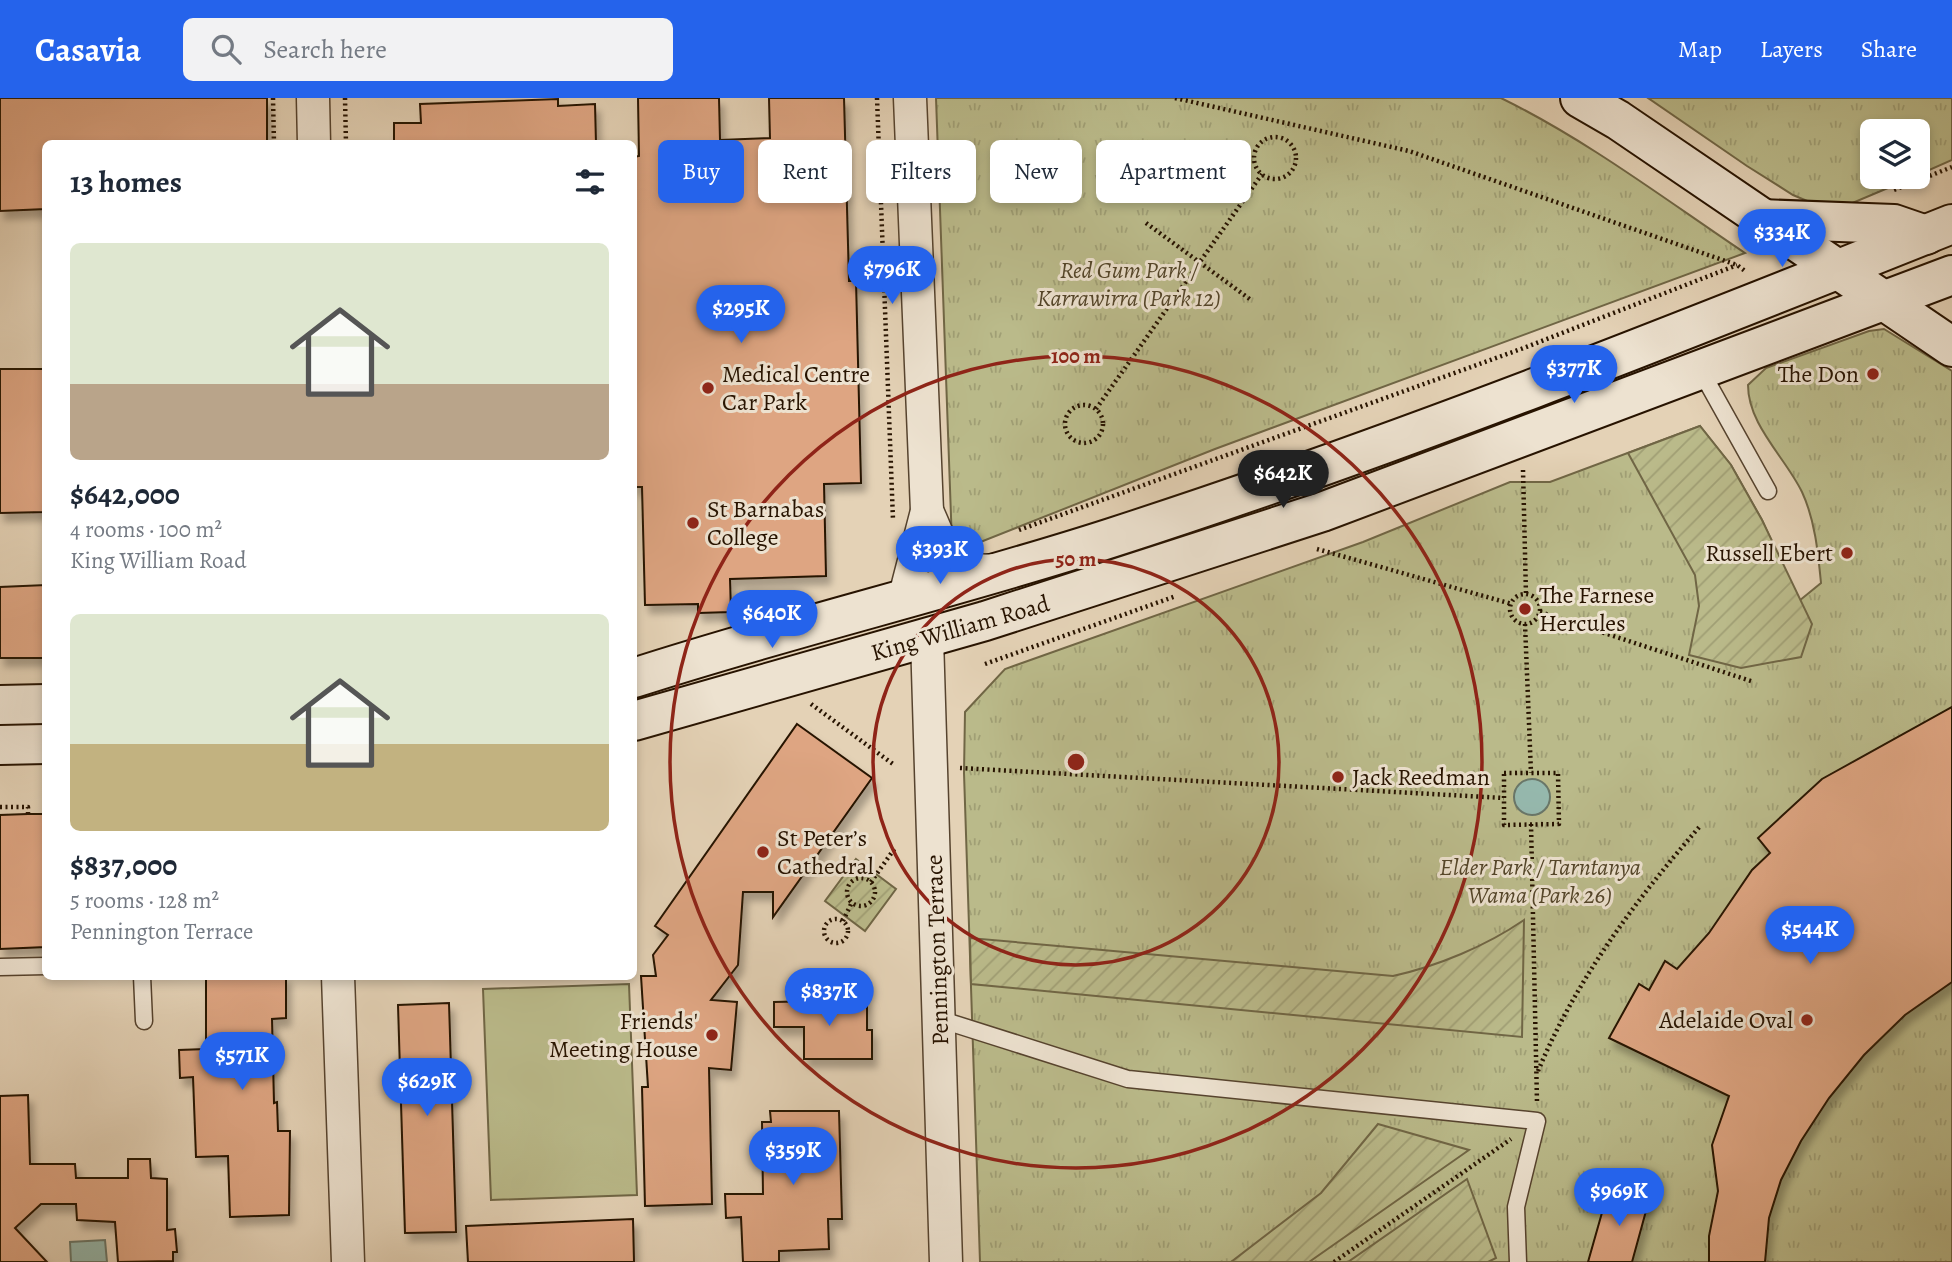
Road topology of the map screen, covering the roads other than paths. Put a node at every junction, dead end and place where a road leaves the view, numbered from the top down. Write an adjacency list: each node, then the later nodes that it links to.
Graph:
1 (313, 98): 5 (street)
2 (910, 98): 14 (street)
3 (1580, 98): 4 (main road)
4 (1620, 109): 6 (main road)
5 (314, 140)
6 (1759, 219): 7 (main road); 8 (main road)
7 (1939, 230): 8 (main road, King William Road)
8 (1836, 271): 10 (main road); 15 (main road, King William Road)
9 (1952, 275): 10 (main road, King William Road)
10 (1884, 301): 11 (main road); 12 (main road, King William Road)
11 (1952, 347)
12 (1702, 371): 13 (lane); 17 (main road, King William Road)
13 (1768, 491)
14 (928, 511): 15 (street); 16 (street)
15 (994, 573): 16 (main road, King William Road); 17 (main road)
16 (904, 600): 18 (main road, King William Road)
17 (927, 638): 21 (main road, King William Road); 28 (street, Pennington Terrace)
18 (637, 677)
19 (42, 704): 20 (main road)
20 (0, 705)
21 (637, 721)
22 (42, 744): 23 (main road)
23 (0, 745)
24 (42, 966): 25 (lane)
25 (0, 967)
26 (142, 980): 29 (lane)
27 (338, 980): 30 (street)
28 (939, 1019): 31 (street, Pennington Terrace); 32 (lane)
29 (144, 1021)
30 (348, 1262)
31 (946, 1262)
32 (1518, 1262)

